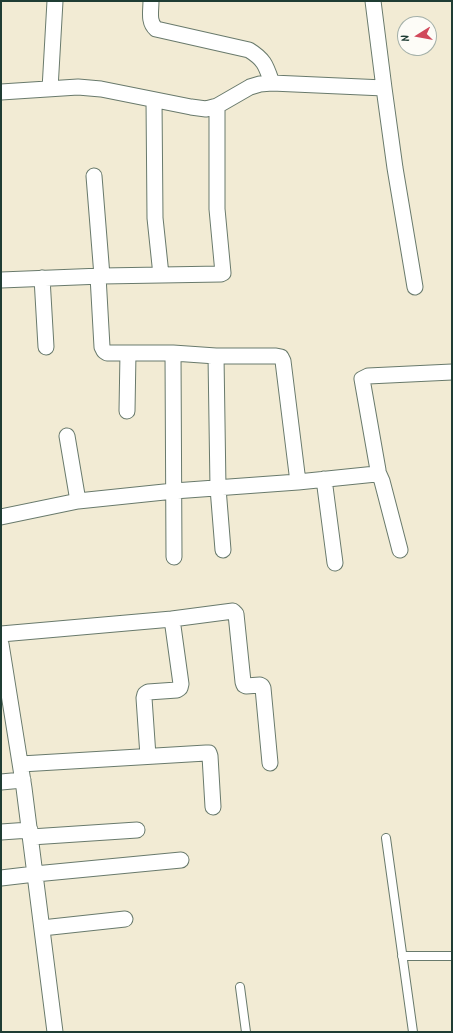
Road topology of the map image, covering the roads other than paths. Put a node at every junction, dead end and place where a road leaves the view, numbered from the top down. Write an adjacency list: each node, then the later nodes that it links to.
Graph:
1 (55, 1): 6 (street)
2 (151, 1): 4 (street)
3 (374, 1): 5 (street)
4 (272, 83): 5 (street); 9 (street)
5 (384, 88): 15 (street)
6 (50, 89): 7 (street); 8 (street)
7 (1, 92)
8 (154, 100): 9 (street); 11 (street)
9 (217, 106): 11 (street)
10 (94, 176): 12 (street)
11 (160, 275): 12 (street)
12 (100, 276): 13 (street); 17 (street)
13 (42, 278): 14 (street); 16 (street)
14 (1, 280)
15 (415, 287)
16 (46, 348)
17 (128, 353): 18 (street); 21 (street)
18 (173, 353): 19 (street); 27 (street)
19 (216, 356): 25 (street); 26 (street)
20 (452, 372): 23 (street)
21 (127, 411)
22 (67, 436): 28 (street)
23 (378, 472): 24 (street); 31 (street)
24 (324, 479): 25 (street); 33 (street)
25 (298, 482): 26 (street)
26 (218, 488): 27 (street); 30 (street)
27 (174, 491): 28 (street); 32 (street)
28 (78, 501): 29 (street)
29 (1, 517)
30 (223, 550)
31 (400, 550)
32 (174, 557)
33 (335, 563)
34 (172, 619): 35 (street); 38 (street); 39 (street)
35 (1, 634)
36 (1, 644): 37 (street)
37 (7, 719): 40 (street)
38 (148, 756): 40 (street); 43 (street)
39 (270, 763)
40 (21, 764): 41 (street)
41 (23, 780): 42 (street); 46 (street)
42 (1, 782)
43 (213, 807)
44 (137, 830): 46 (street)
45 (1, 832): 46 (street)
46 (30, 834): 49 (street)
47 (386, 838): 53 (lane)
48 (181, 860): 49 (street)
49 (35, 874): 50 (street); 52 (street)
50 (1, 878)
51 (125, 919): 52 (street)
52 (42, 928): 56 (street)
53 (402, 956): 54 (lane); 58 (lane)
54 (452, 956)
55 (240, 987): 57 (lane)
56 (56, 1032)
57 (246, 1032)
58 (413, 1032)

